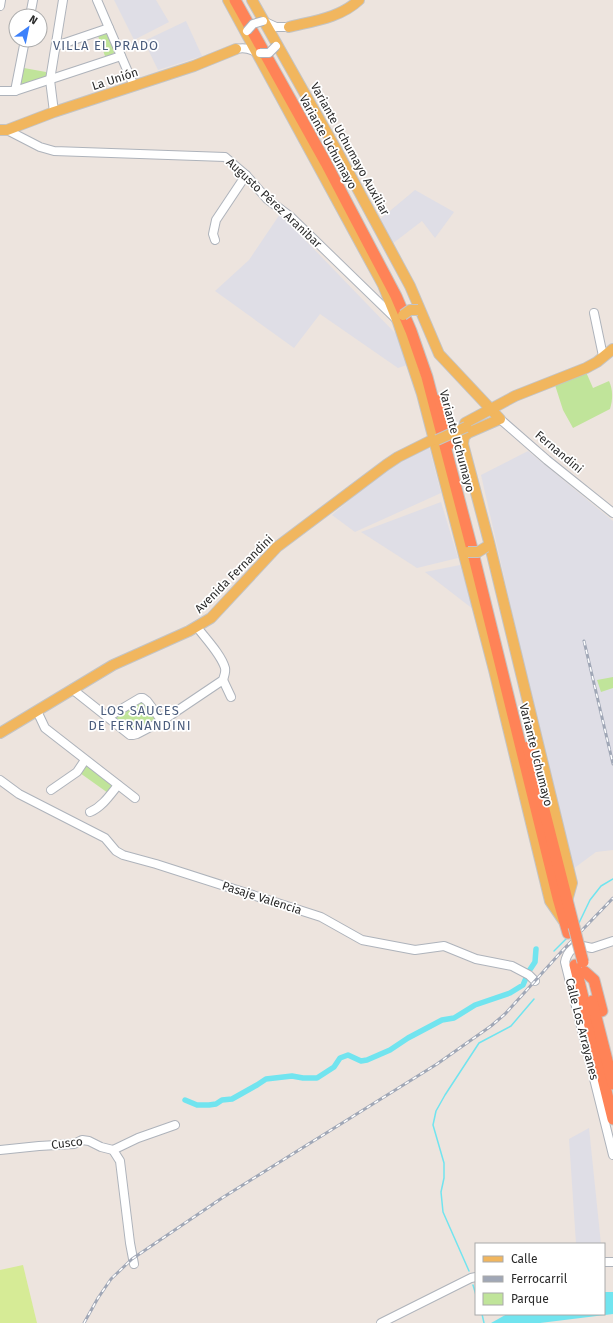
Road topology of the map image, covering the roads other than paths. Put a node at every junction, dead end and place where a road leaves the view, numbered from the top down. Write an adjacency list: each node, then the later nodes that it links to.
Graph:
1 (1, 0): 9 (street)
2 (63, 0): 15 (street)
3 (97, 0): 12 (street)
4 (228, 0): 13 (main road)
5 (235, 0): 53 (highway, Variante Uchumayo)
6 (244, 0): 52 (highway, Variante Uchumayo)
7 (252, 0): 10 (main road, Variante Uchumayo Auxiliar)
8 (359, 0): 11 (main road)
9 (0, 6)
10 (263, 21): 11 (street); 13 (street, bridge); 14 (main road, Variante Uchumayo Auxiliar)
11 (289, 27): 14 (street)
12 (109, 28): 15 (street); 19 (street)
13 (247, 32): 17 (street); 18 (main road)
14 (276, 45): 18 (street, bridge); 28 (main road, Variante Uchumayo Auxiliar)
15 (56, 46): 20 (street)
16 (23, 48): 23 (street)
17 (236, 49): 18 (street, La Unión); 21 (main road, La Unión)
18 (258, 53): 30 (main road)
19 (121, 56): 20 (street); 21 (street)
20 (50, 80): 23 (street); 24 (street)
21 (134, 86): 24 (main road, La Unión)
22 (0, 91): 23 (street)
23 (15, 91)
24 (54, 112): 25 (main road, La Unión)
25 (4, 130): 26 (street, Augusto Pérez Aranibar)
26 (246, 175): 27 (street); 30 (street, Augusto Pérez Aranibar)
27 (215, 240)
28 (420, 311): 30 (main road, bridge); 33 (main road, Variante Uchumayo)
29 (594, 313): 32 (street)
30 (400, 318): 34 (main road, Variante Uchumayo)
31 (613, 348): 32 (main road)
32 (603, 356): 33 (main road)
33 (495, 414): 34 (main road, Avenida Fernandini, bridge); 35 (street, Fernandini); 36 (main road, Variante Uchumayo)
34 (436, 438): 37 (main road, Variante Uchumayo); 38 (main road, Avenida Fernandini)
35 (613, 513)
36 (487, 545): 37 (main road, bridge); 52 (main road, Variante Uchumayo)
37 (466, 550): 53 (main road, Variante Uchumayo)
38 (197, 627): 39 (street); 40 (main road, Avenida Fernandini)
39 (223, 680): 41 (street); 44 (street)
40 (72, 689): 42 (main road, Avenida Fernandini); 43 (street)
41 (231, 697)
42 (37, 711): 45 (main road, Avenida Fernandini); 46 (street)
43 (108, 717): 44 (street); 44 (street)
44 (162, 721)
45 (0, 733)
46 (85, 760): 48 (street); 49 (street)
47 (0, 780): 56 (street, Pasaje Valencia)
48 (118, 785): 50 (street); 51 (street)
49 (51, 790)
50 (135, 798)
51 (90, 812)
52 (567, 901): 53 (highway, Variante Uchumayo)
53 (569, 927): 55 (highway, Variante Uchumayo, bridge)
54 (613, 941): 55 (street, Calle Los Arrayanes)
55 (577, 965): 57 (highway, Variante Uchumayo); 58 (street, Calle Los Arrayanes); 60 (highway); 61 (highway, Variante Uchumayo)
56 (535, 981)
57 (584, 1000): 58 (highway); 59 (highway, Variante Uchumayo)
58 (579, 1017): 59 (highway); 66 (street, Calle Los Arrayanes)
59 (590, 1026): 62 (highway, Variante Uchumayo)
60 (613, 1056)
61 (613, 1084)
62 (613, 1119)
63 (175, 1125): 65 (street)
64 (0, 1150): 65 (street, Cusco)
65 (113, 1150): 67 (street)
66 (613, 1155)
67 (134, 1264)
68 (475, 1277): 69 (street)
69 (381, 1323)

